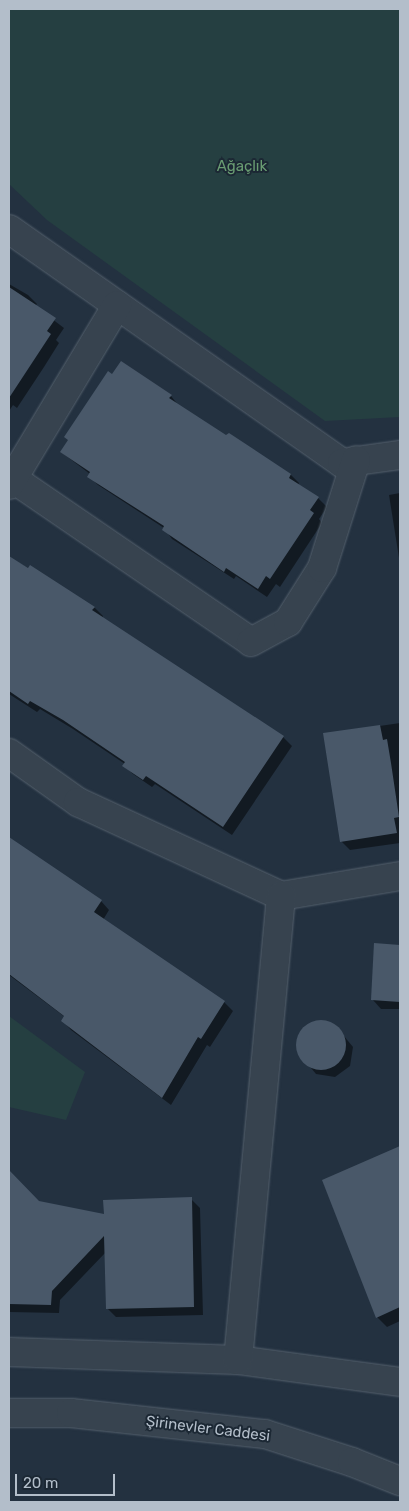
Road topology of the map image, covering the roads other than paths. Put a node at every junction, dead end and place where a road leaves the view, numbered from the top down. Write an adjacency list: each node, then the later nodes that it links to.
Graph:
1 (9, 229): 2 (street)
2 (117, 305): 4 (street); 5 (street)
3 (400, 455): 4 (street)
4 (356, 460): 5 (street)
5 (10, 480)
6 (9, 753): 8 (street)
7 (400, 876): 8 (street)
8 (281, 896): 10 (street)
9 (9, 1352): 10 (street)
10 (238, 1360): 11 (street)
11 (400, 1382)
12 (9, 1413): 13 (street, Şirinevler Caddesi)
13 (400, 1481)

